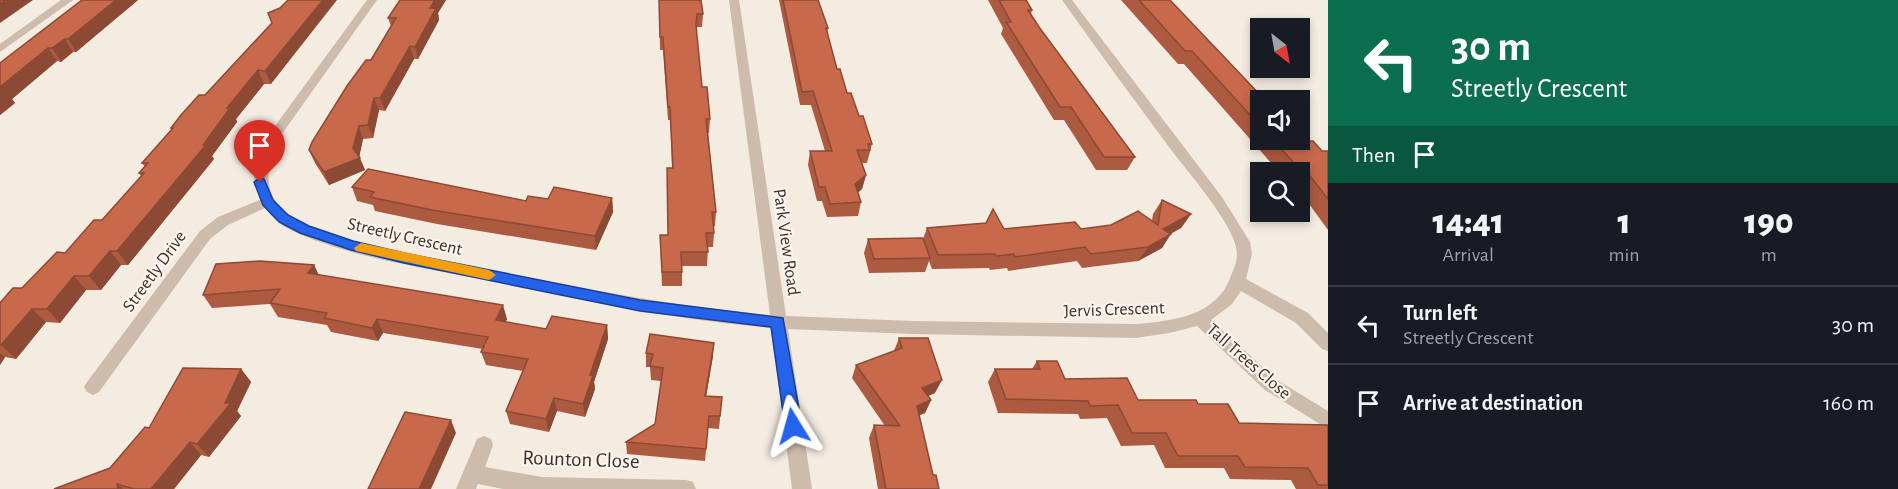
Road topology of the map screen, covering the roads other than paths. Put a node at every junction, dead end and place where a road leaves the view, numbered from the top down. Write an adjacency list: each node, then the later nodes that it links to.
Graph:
1 (68, 0): 5 (street)
2 (372, 0): 6 (street)
3 (734, 0): 9 (street, Park View Road)
4 (1067, 0): 7 (street, Jervis Crescent)
5 (0, 49)
6 (267, 202): 9 (street, Streetly Crescent); 11 (street, Streetly Drive)
7 (1238, 282): 8 (street, Jervis Crescent); 10 (street)
8 (1200, 319): 9 (street, Jervis Crescent); 12 (street, Tall Trees Close)
9 (778, 322): 16 (street, Park View Road)
10 (1328, 344)
11 (93, 387)
12 (1328, 421)
13 (484, 445): 14 (street, Rounton Close)
14 (470, 482): 15 (street, Rounton Close)
15 (686, 489)
16 (802, 489)

